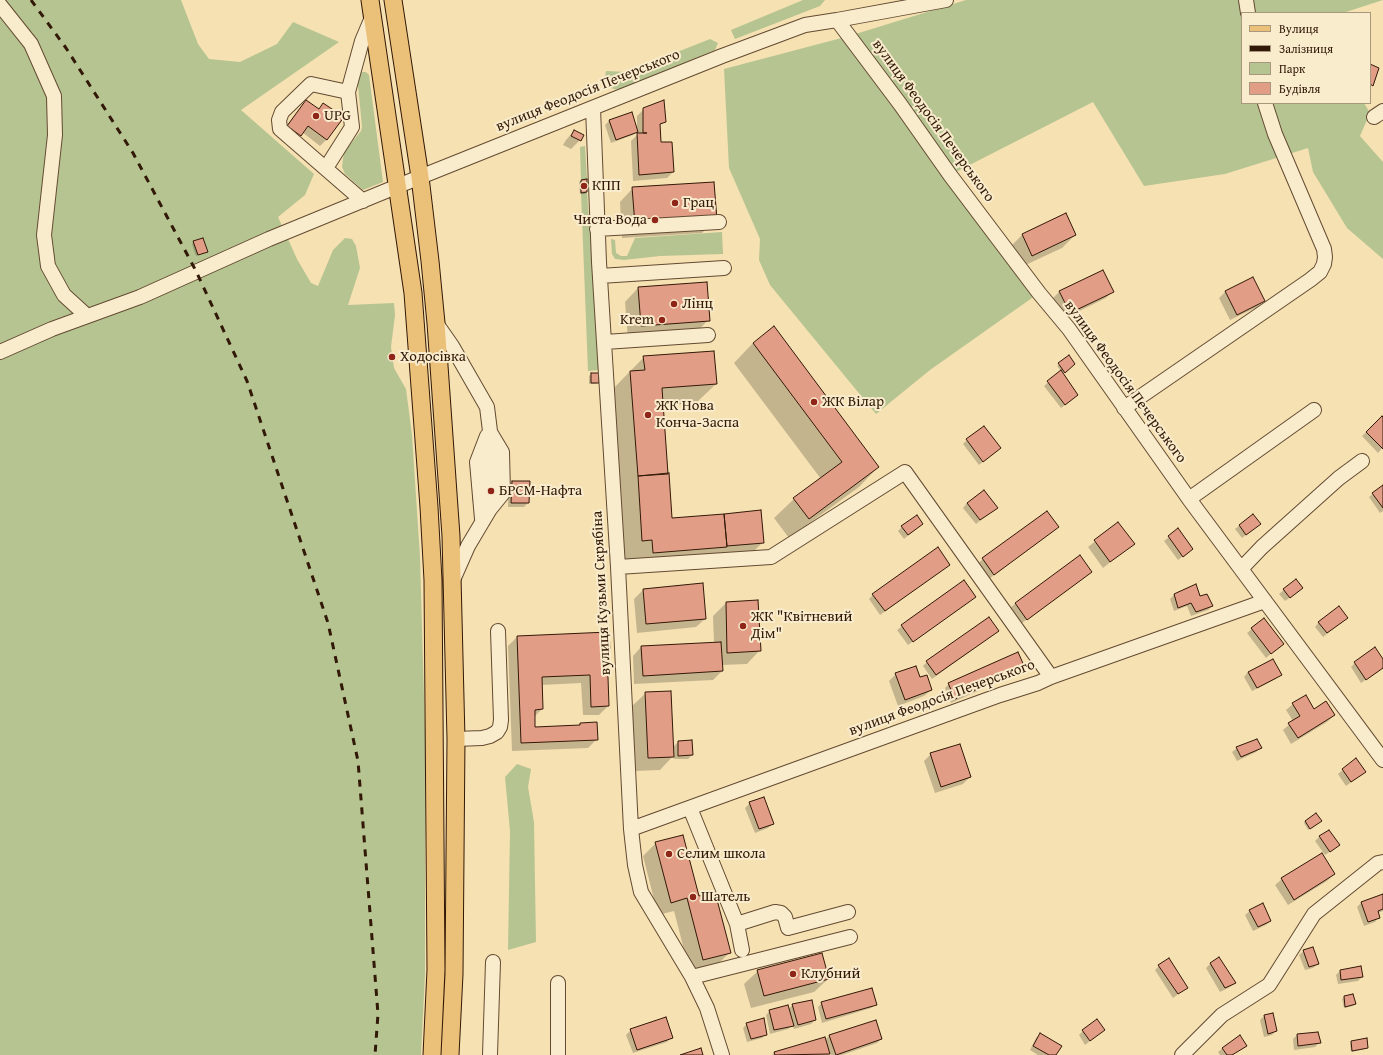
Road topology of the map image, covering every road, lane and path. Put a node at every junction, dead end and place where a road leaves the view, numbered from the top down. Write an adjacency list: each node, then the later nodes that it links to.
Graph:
1 (393, 0): 12 (main road)
2 (946, 0): 7 (street)
3 (1246, 0): 6 (street)
4 (0, 5): 19 (street)
5 (372, 8): 8 (street); 13 (main road)
6 (1248, 12)
7 (838, 20): 10 (street, вулиця Феодосія Печерського); 24 (street, вулиця Феодосія Печерського)
8 (348, 92): 11 (street); 11 (street)
9 (1265, 104): 24 (street)
10 (593, 108): 12 (street, вулиця Феодосія Печерського); 16 (street, вулиця Кузьми Скрябіна)
11 (326, 168): 14 (street)
12 (420, 177): 13 (street, вулиця Феодосія Печерського); 20 (main road)
13 (398, 186): 14 (street, вулиця Феодосія Печерського); 48 (main road)
14 (363, 201): 19 (street, вулиця Феодосія Печерського)
15 (719, 222): 16 (street)
16 (597, 229): 18 (street, вулиця Кузьми Скрябіна)
17 (724, 268): 18 (street)
18 (600, 276): 22 (street, вулиця Кузьми Скрябіна)
19 (87, 316): 23 (street, вулиця Феодосія Печерського)
20 (436, 323): 26 (street); 32 (main road)
21 (708, 335): 22 (street)
22 (605, 342): 30 (street, вулиця Кузьми Скрябіна)
23 (0, 352)
24 (1124, 408): 28 (street, вулиця Феодосія Печерського)
25 (1314, 410): 28 (street)
26 (490, 431): 29 (street); 29 (street)
27 (1362, 461): 31 (street)
28 (1189, 499): 31 (street, вулиця Феодосія Печерського)
29 (482, 522): 32 (street)
30 (618, 567): 35 (street); 39 (street, вулиця Кузьми Скрябіна)
31 (1241, 569): 33 (street, вулиця Феодосія Печерського)
32 (452, 583): 36 (main road)
33 (1265, 601): 35 (street, вулиця Феодосія Печерського); 37 (street, вулиця Феодосія Печерського)
34 (498, 631): 36 (street)
35 (1052, 677): 38 (street, вулиця Феодосія Печерського)
36 (456, 739): 49 (main road)
37 (1383, 760)
38 (690, 808): 39 (street, вулиця Феодосія Печерського); 42 (street)
39 (632, 829): 46 (street, вулиця Кузьми Скрябіна)
40 (1381, 860): 53 (street)
41 (848, 912): 42 (street)
42 (737, 924): 44 (street)
43 (850, 937): 46 (street)
44 (742, 950)
45 (493, 962): 50 (street)
46 (692, 977): 52 (street, вулиця Кузьми Скрябіна)
47 (558, 982): 51 (street)
48 (432, 1055)
49 (450, 1055)
50 (490, 1055)
51 (558, 1055)
52 (722, 1055)
53 (1182, 1055)

